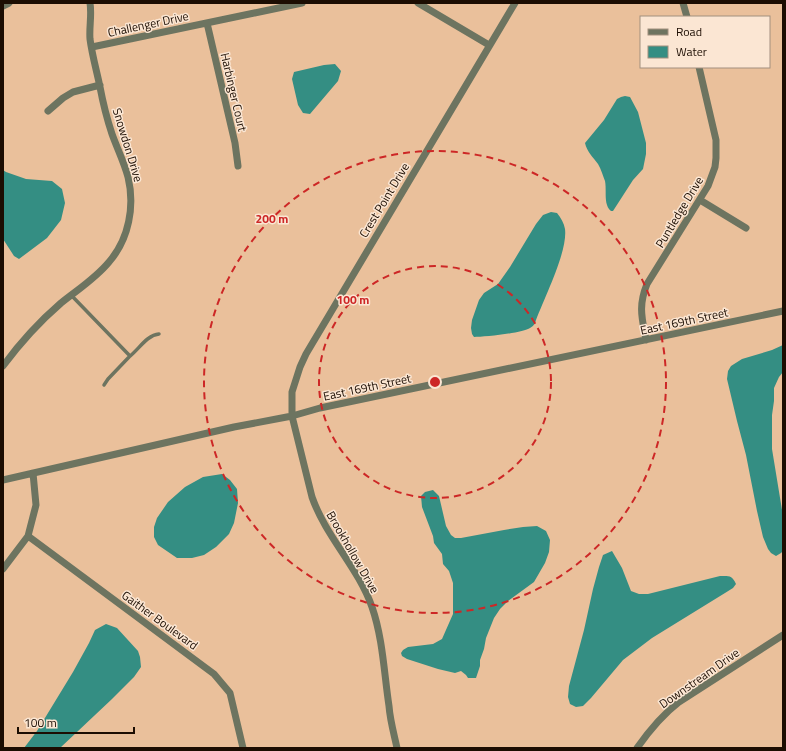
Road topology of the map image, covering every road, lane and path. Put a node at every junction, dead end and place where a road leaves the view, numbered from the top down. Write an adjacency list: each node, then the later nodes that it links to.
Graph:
1 (8, 3): 7 (street)
2 (90, 3): 11 (street, Snowdon Drive)
3 (302, 3): 9 (street, Challenger Drive)
4 (418, 3): 10 (street)
5 (515, 3): 10 (street, Crest Point Drive)
6 (683, 3): 8 (street)
7 (3, 6)
8 (687, 16)
9 (207, 23): 11 (street, Challenger Drive); 15 (street, Harbinger Court)
10 (489, 45): 25 (street, Crest Point Drive)
11 (92, 47): 13 (street, Snowdon Drive)
12 (699, 68): 16 (street, Puntledge Drive)
13 (100, 85): 14 (street); 18 (street, Snowdon Drive)
14 (48, 111)
15 (238, 166)
16 (700, 200): 17 (street); 21 (street, Puntledge Drive)
17 (746, 228)
18 (71, 295): 22 (lane); 23 (street, Snowdon Drive)
19 (783, 311): 21 (street, East 169th Street)
20 (159, 334): 22 (lane)
21 (646, 340): 25 (street, East 169th Street)
22 (130, 356): 24 (lane)
23 (3, 366)
24 (104, 385)
25 (292, 416): 26 (street, East 169th Street); 32 (street, Brookhollow Drive)
26 (33, 473): 27 (street, East 169th Street); 28 (street)
27 (3, 480)
28 (28, 536): 29 (street); 31 (street, Gaither Boulevard)
29 (3, 569)
30 (782, 637): 33 (street, Downstream Drive)
31 (243, 748)
32 (398, 748)
33 (636, 748)

